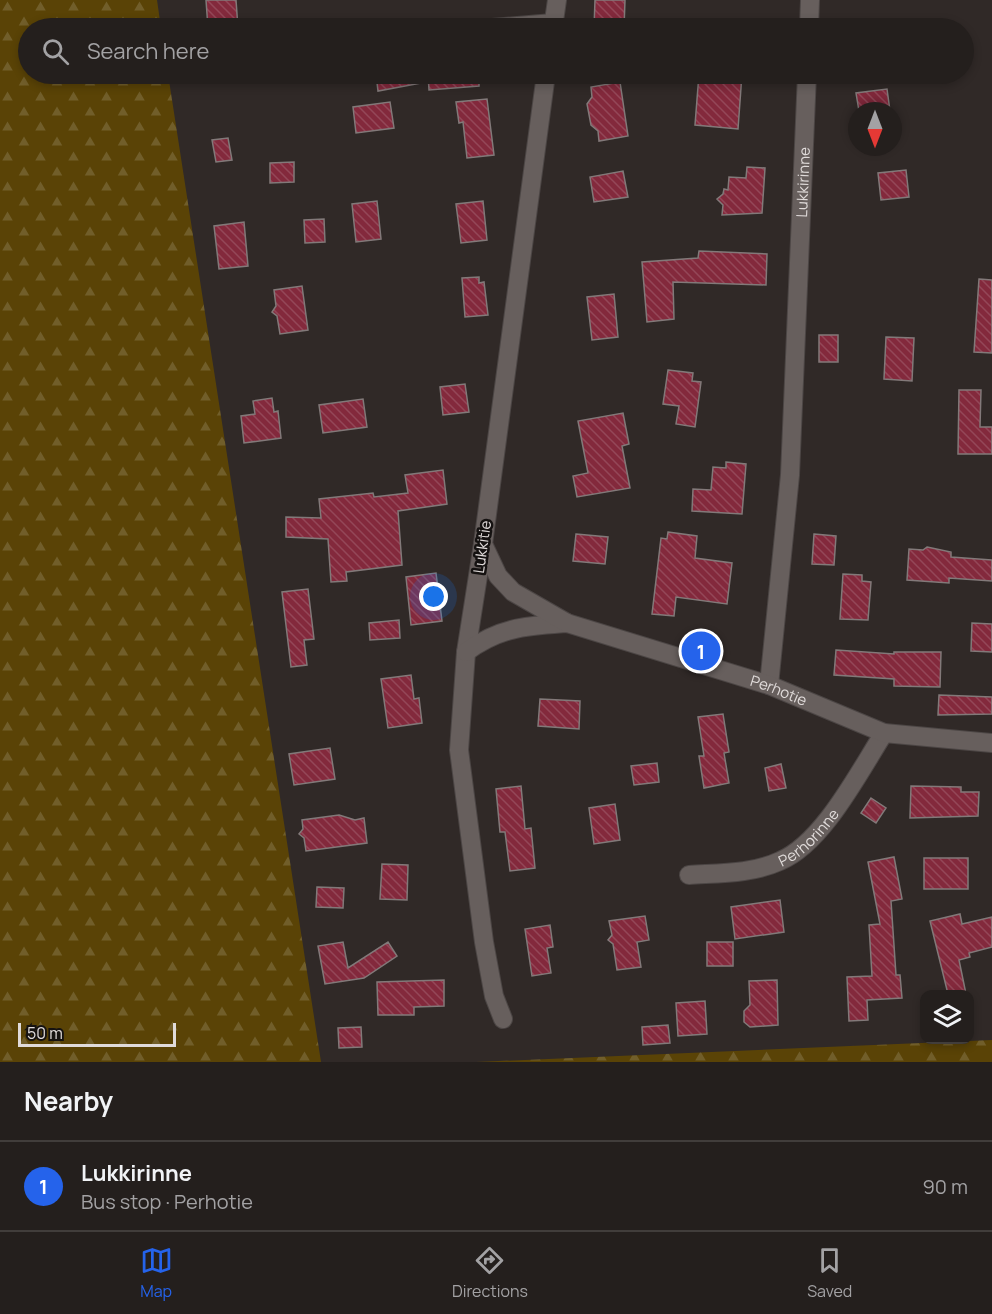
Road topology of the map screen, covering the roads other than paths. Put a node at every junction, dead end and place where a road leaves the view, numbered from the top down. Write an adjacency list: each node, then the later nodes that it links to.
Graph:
1 (557, 0): 3 (street)
2 (810, 0): 4 (street)
3 (554, 18)
4 (809, 18)
5 (545, 84): 7 (street, Lukkitie)
6 (807, 84): 10 (street, Lukkirinne)
7 (483, 544): 8 (street, Perhotie); 9 (street, Lukkitie)
8 (567, 622): 9 (street, Perhotie); 10 (street, Perhotie)
9 (466, 652): 14 (street, Lukkitie)
10 (769, 685): 11 (street, Perhotie)
11 (884, 733): 12 (street, Perhotie); 13 (street, Perhorinne)
12 (992, 743)
13 (689, 875)
14 (503, 1019)

